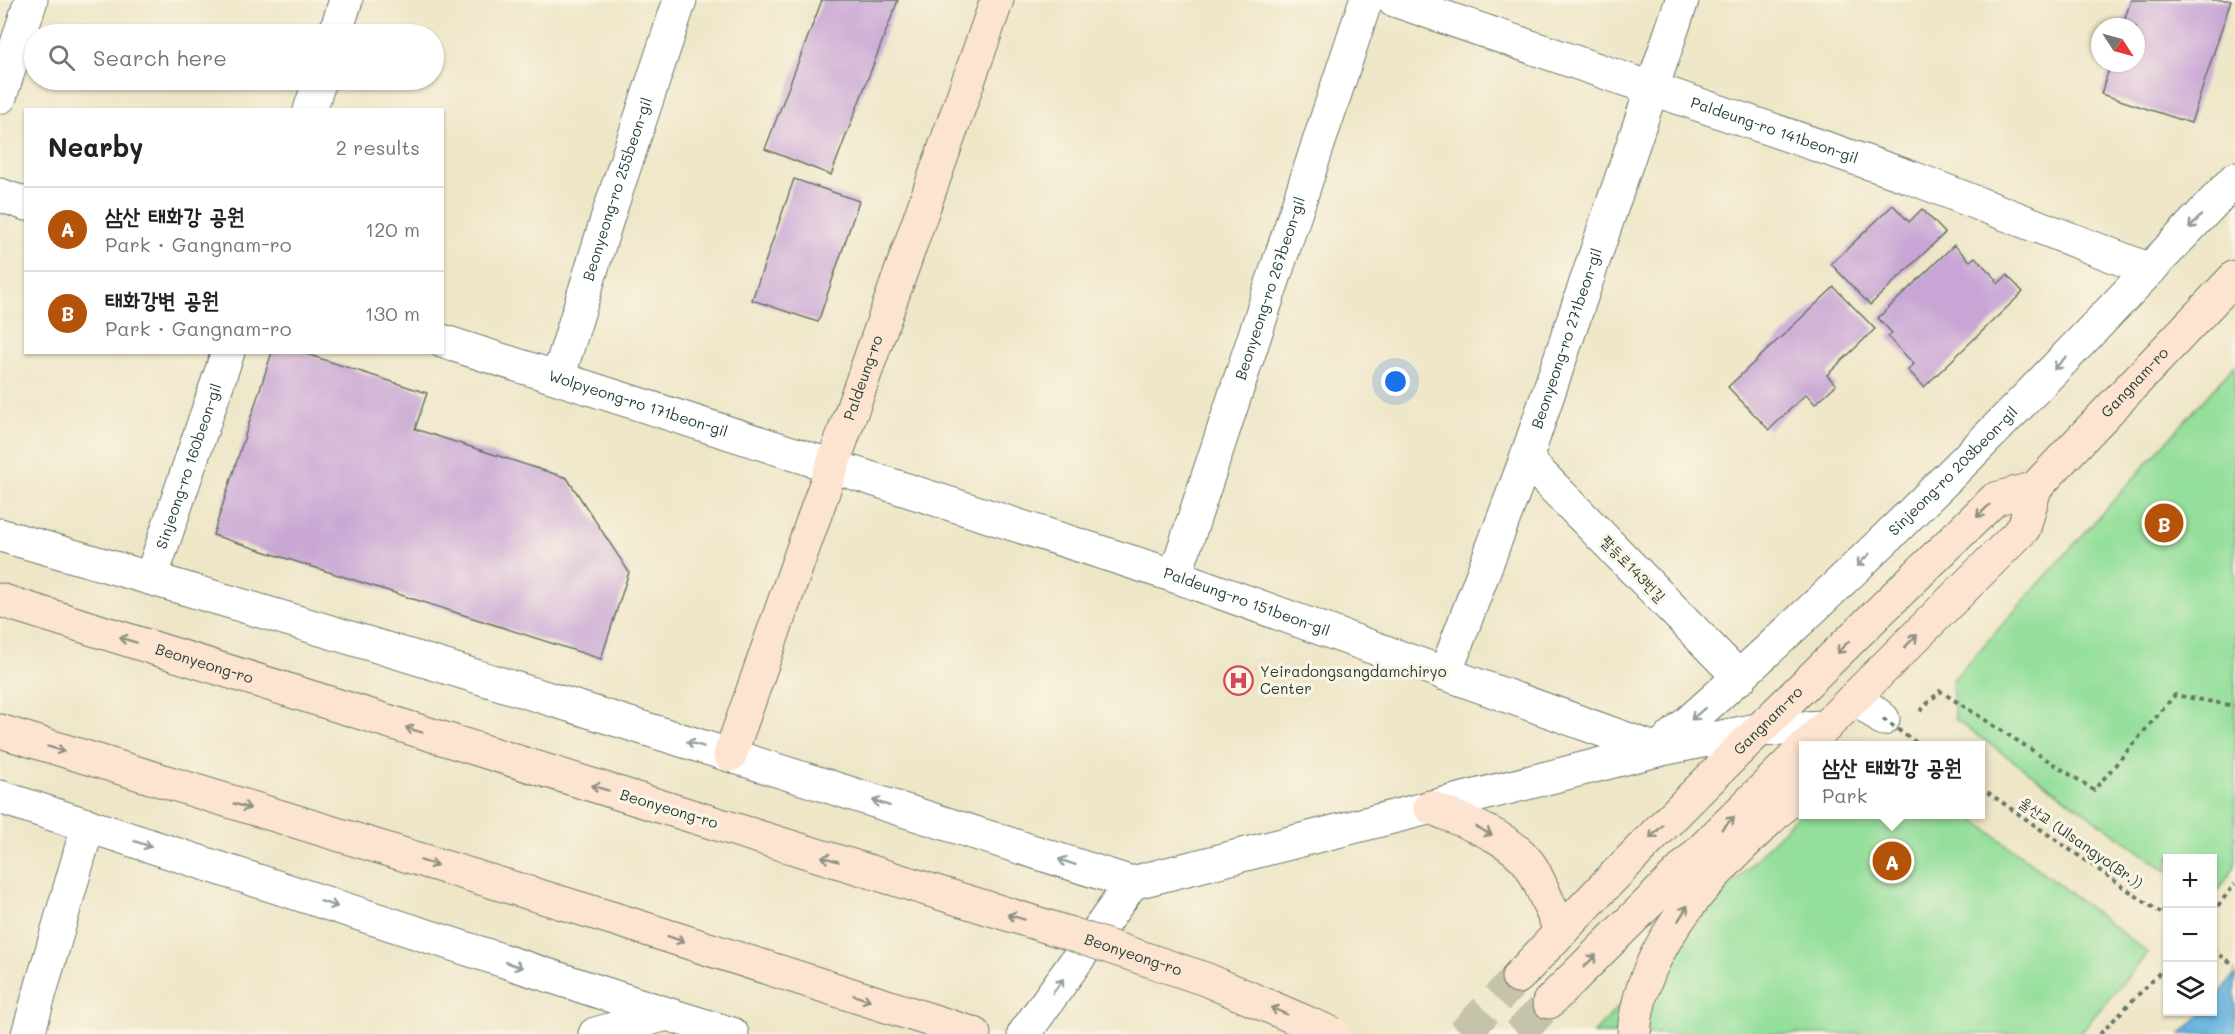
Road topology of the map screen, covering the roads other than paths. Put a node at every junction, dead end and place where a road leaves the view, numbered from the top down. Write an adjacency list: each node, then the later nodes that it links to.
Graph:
1 (31, 0): 11 (street)
2 (346, 0): 8 (street)
3 (680, 0): 20 (street, Beonyeong-ro 255beon-gil)
4 (997, 0): 22 (main road, Paldeung-ro)
5 (1366, 0): 25 (street, Beonyeong-ro 267beon-gil)
6 (1394, 0): 9 (street, Paldeung-ro 141beon-gil)
7 (1682, 0): 9 (street, Beonyeong-ro 271beon-gil)
8 (338, 24)
9 (1653, 89): 16 (street, Paldeung-ro 141beon-gil); 21 (street, Beonyeong-ro 271beon-gil)
10 (317, 90): 12 (street)
11 (0, 97)
12 (311, 108)
13 (2235, 179): 16 (street, Sinjeong-ro 203beon-gil, one-way to 16)
14 (0, 195): 15 (street)
15 (24, 203)
16 (2150, 270): 29 (street, Sinjeong-ro 203beon-gil, one-way to 29)
17 (2235, 277): 23 (main road, Gangnam-ro)
18 (444, 342): 20 (street, Wolpyeong-ro 171beon-gil)
19 (227, 354): 26 (street, Sinjeong-ro 160beon-gil)
20 (558, 378): 22 (street, Wolpyeong-ro 171beon-gil)
21 (1526, 459): 28 (street, Beonyeong-ro 271beon-gil); 29 (street, 팔등로143번길)
22 (833, 466): 25 (street, Paldeung-ro 151beon-gil); 37 (main road, Paldeung-ro)
23 (2035, 488): 30 (main road, Gangnam-ro, one-way to 23); 32 (main road, Gangnam-ro, one-way to 32)
24 (0, 535): 26 (street)
25 (1175, 576): 28 (street, Paldeung-ro 151beon-gil)
26 (151, 578): 37 (street, one-way to 26)
27 (0, 600): 53 (main road, Beonyeong-ro, one-way to 27, bridge)
28 (1445, 674): 36 (street, Paldeung-ro 151beon-gil)
29 (1740, 678): 36 (street, Sinjeong-ro 203beon-gil, one-way to 36)
30 (1855, 697): 31 (street); 35 (main road, Gangnam-ro)
31 (1892, 729)
32 (1757, 730): 34 (street); 36 (street); 44 (main road, Gangnam-ro, one-way to 44)
33 (0, 732): 51 (main road, one-way to 51)
34 (1811, 741)
35 (1817, 741)
36 (1657, 750): 41 (street)
37 (730, 755): 43 (street, one-way to 37)
38 (1799, 759): 46 (main road, one-way to 38)
39 (1799, 790): 54 (main road, one-way to 39)
40 (0, 797): 42 (street)
41 (1430, 807): 43 (street); 44 (main road, one-way to 44)
42 (88, 825): 47 (street, one-way to 47); 48 (street)
43 (1132, 883): 52 (street, one-way to 43)
44 (1560, 931): 45 (main road, Gangnam-ro)
45 (1518, 977)
46 (1549, 1002)
47 (667, 1014): 49 (street); 50 (street)
48 (27, 1034)
49 (596, 1034)
50 (732, 1034)
51 (974, 1034)
52 (1024, 1034)
53 (1333, 1034)
54 (1634, 1034)

